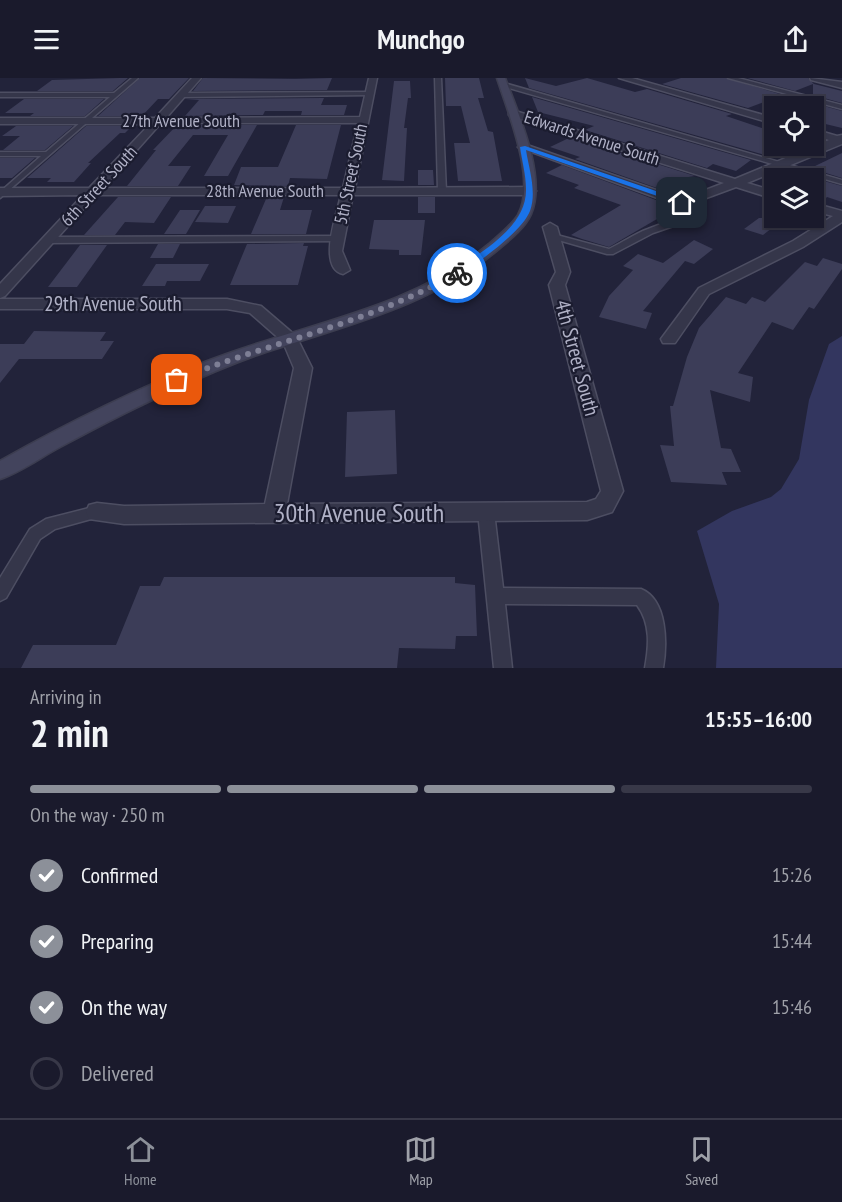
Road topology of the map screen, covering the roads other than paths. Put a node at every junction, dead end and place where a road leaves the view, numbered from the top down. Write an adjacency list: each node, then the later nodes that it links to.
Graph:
1 (135, 78): 12 (lane)
2 (197, 78): 13 (street, 6th Street South)
3 (373, 78): 10 (street, 5th Street South)
4 (438, 78): 31 (lane)
5 (622, 78): 16 (street)
6 (731, 78): 14 (lane)
7 (814, 78): 9 (street)
8 (502, 81): 15 (street); 26 (lane)
9 (842, 85)
10 (369, 94): 13 (lane); 17 (street, 5th Street South)
11 (0, 95): 12 (lane)
12 (116, 95): 19 (lane)
13 (182, 95): 20 (street, 6th Street South)
14 (842, 106)
15 (512, 113): 23 (street); 28 (street, Edwards Avenue South)
16 (764, 118)
17 (362, 120): 20 (street, 27th Avenue South); 30 (street, 5th Street South)
18 (0, 121): 19 (street, 27th Avenue South)
19 (86, 121): 20 (street, 27th Avenue South); 25 (lane)
20 (159, 121): 29 (street, 6th Street South)
21 (824, 135): 22 (street)
22 (841, 140): 26 (street)
23 (523, 147): 32 (street); 35 (street)
24 (0, 154): 25 (lane)
25 (48, 154): 34 (lane)
26 (783, 165): 27 (lane); 28 (street)
27 (842, 182)
28 (736, 183): 33 (street, Edwards Avenue South); 35 (street)
29 (93, 191): 30 (street, 28th Avenue South); 34 (street, 28th Avenue South); 40 (street, 6th Street South)
30 (347, 191): 31 (street, 28th Avenue South); 39 (street, 5th Street South)
31 (442, 191): 32 (street, 28th Avenue South)
32 (530, 191): 45 (street)
33 (764, 192)
34 (1, 193)
35 (682, 203): 38 (lane)
36 (824, 210): 37 (street)
37 (842, 216): 44 (street)
38 (551, 232): 47 (street, 4th Street South)
39 (337, 239): 40 (lane); 41 (street, 5th Street South)
40 (49, 240): 42 (street, 6th Street South)
41 (343, 270)
42 (0, 293)
43 (0, 304): 45 (street, 29th Avenue South)
44 (669, 339)
45 (290, 340): 46 (street); 50 (street)
46 (0, 471)
47 (612, 491): 49 (street, 30th Avenue South)
48 (97, 512): 50 (street, 30th Avenue South); 51 (lane)
49 (486, 512): 50 (street, 30th Avenue South); 52 (lane)
50 (274, 513)
51 (0, 593)
52 (495, 596): 53 (lane); 54 (lane)
53 (503, 668)
54 (654, 668)

